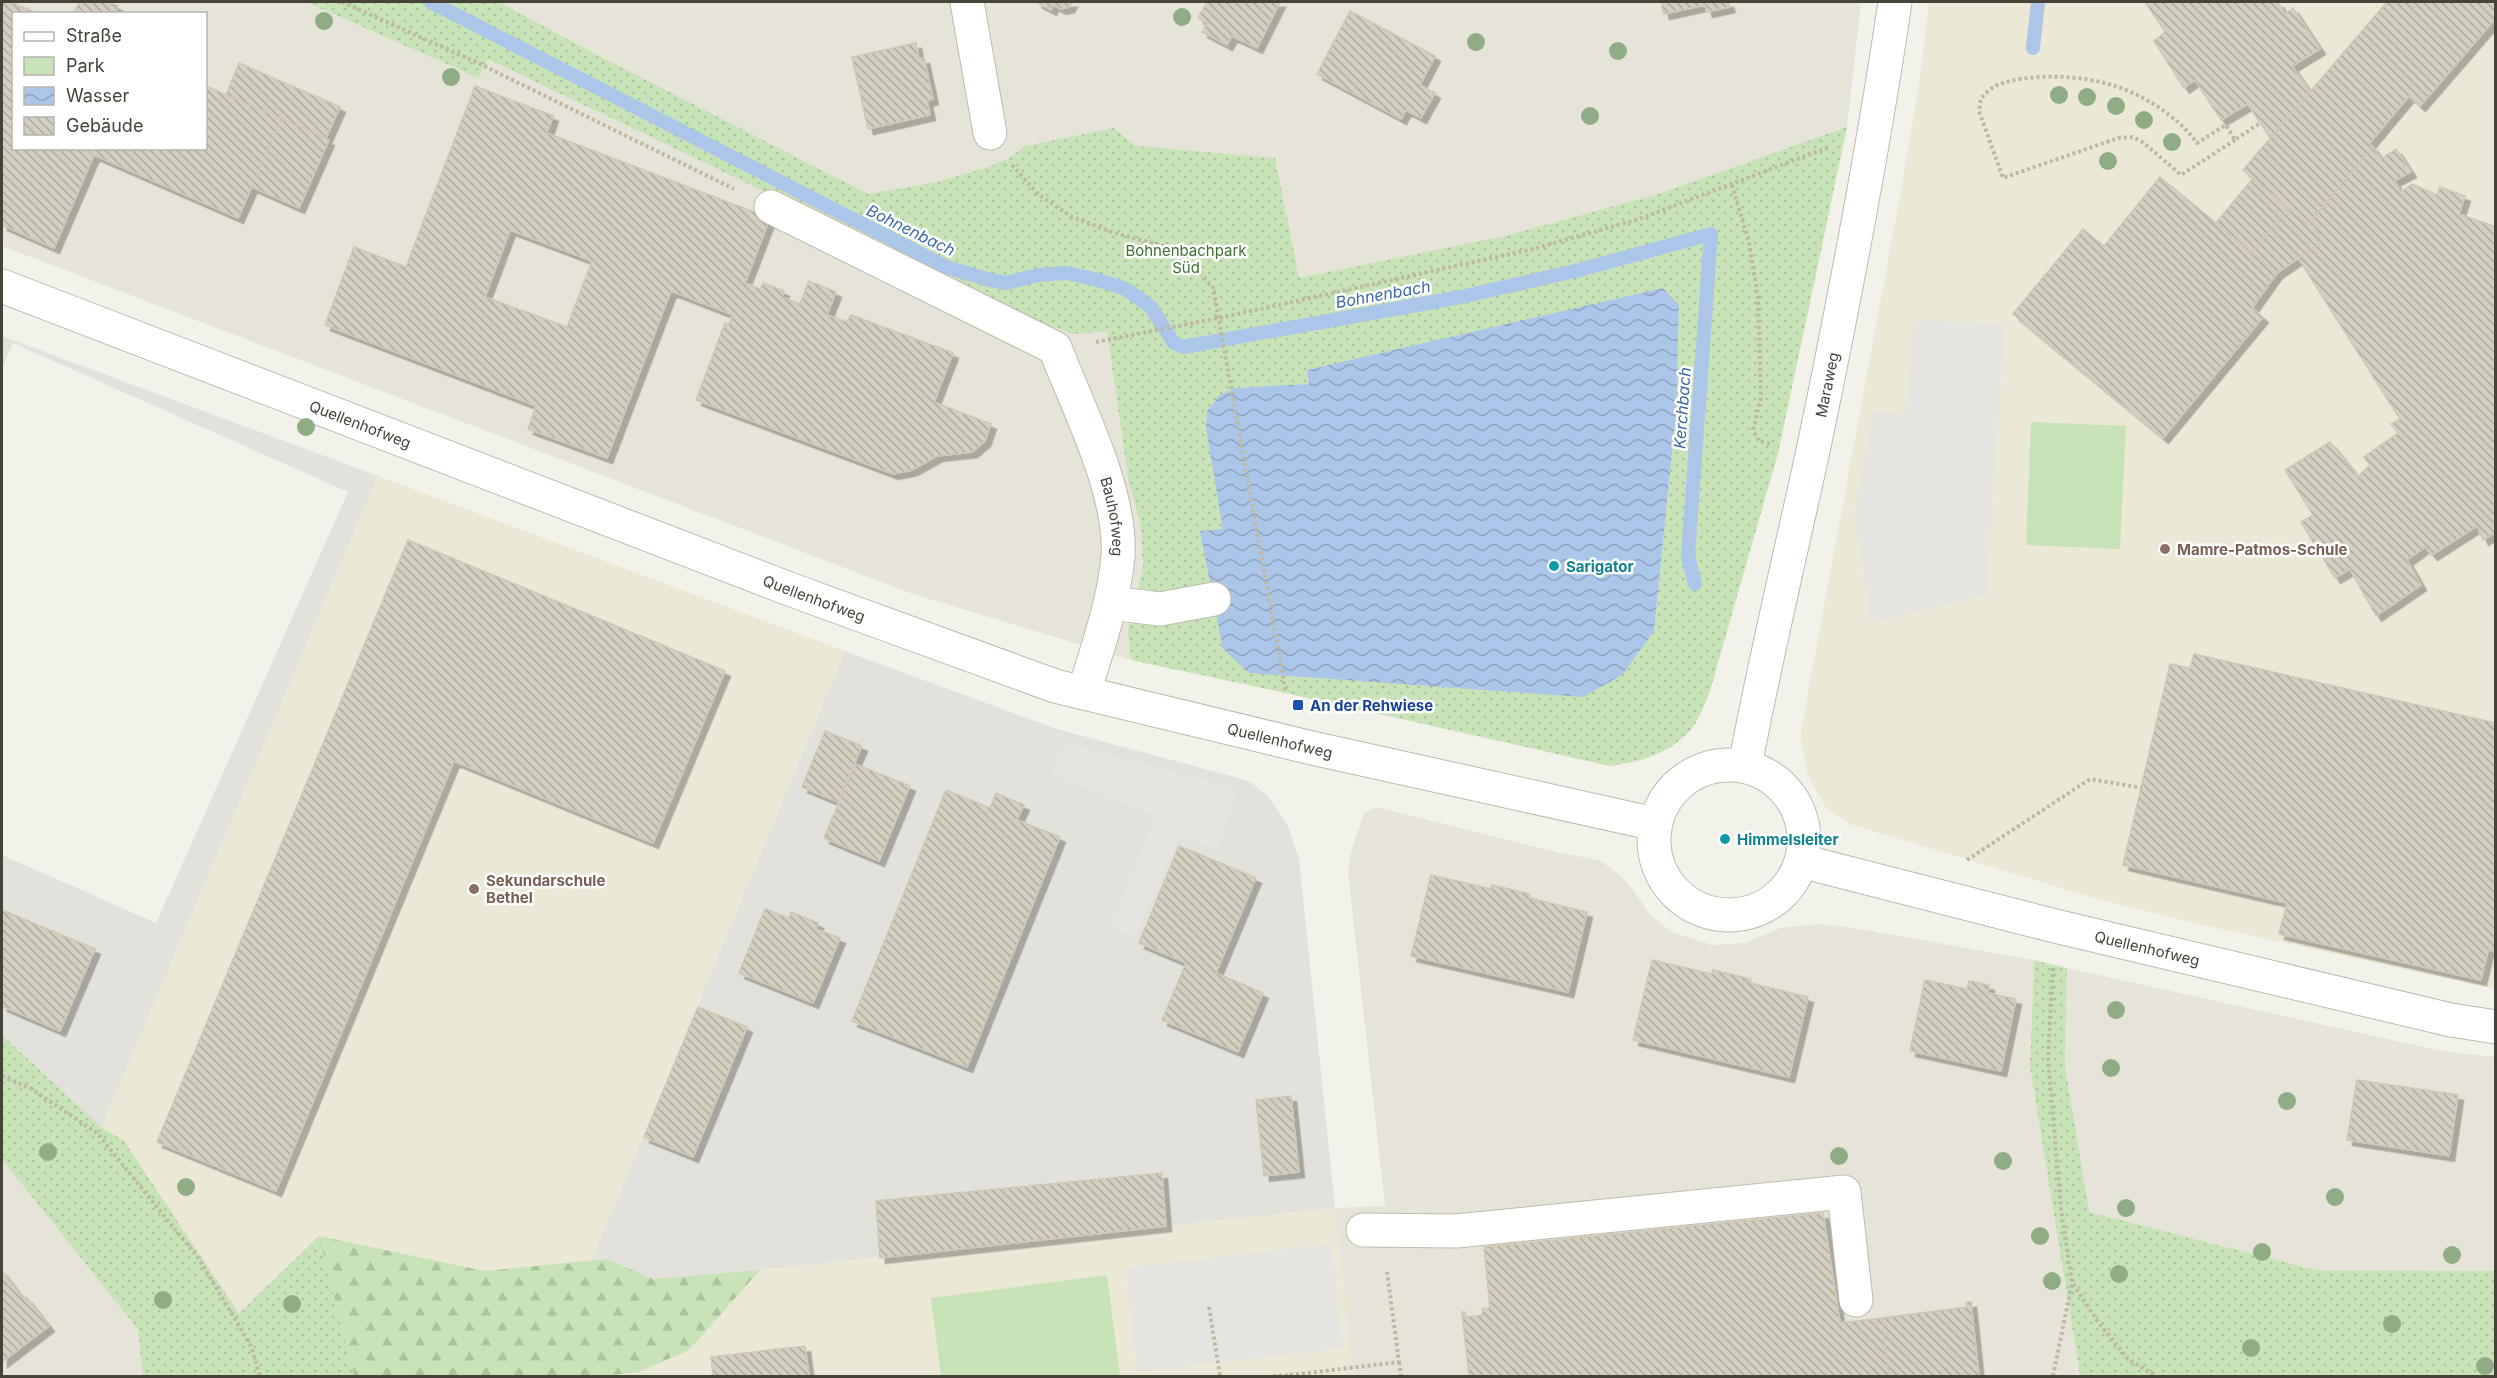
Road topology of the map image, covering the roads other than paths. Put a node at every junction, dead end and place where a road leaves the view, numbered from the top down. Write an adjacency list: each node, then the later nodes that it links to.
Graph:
1 (967, 2): 3 (street)
2 (1895, 2): 9 (street, Maraweg)
3 (990, 133)
4 (771, 207): 7 (street, Bauhofweg)
5 (2, 286): 8 (street, Quellenhofweg)
6 (1214, 599): 7 (street)
7 (1111, 603): 8 (street, Bauhofweg)
8 (1084, 693): 10 (street, Quellenhofweg)
9 (1745, 765): 10 (street); 11 (street)
10 (1655, 824): 11 (street)
11 (1801, 861): 12 (street, Quellenhofweg)
12 (2496, 1027)
13 (1363, 1230): 14 (street)
14 (1856, 1300)

